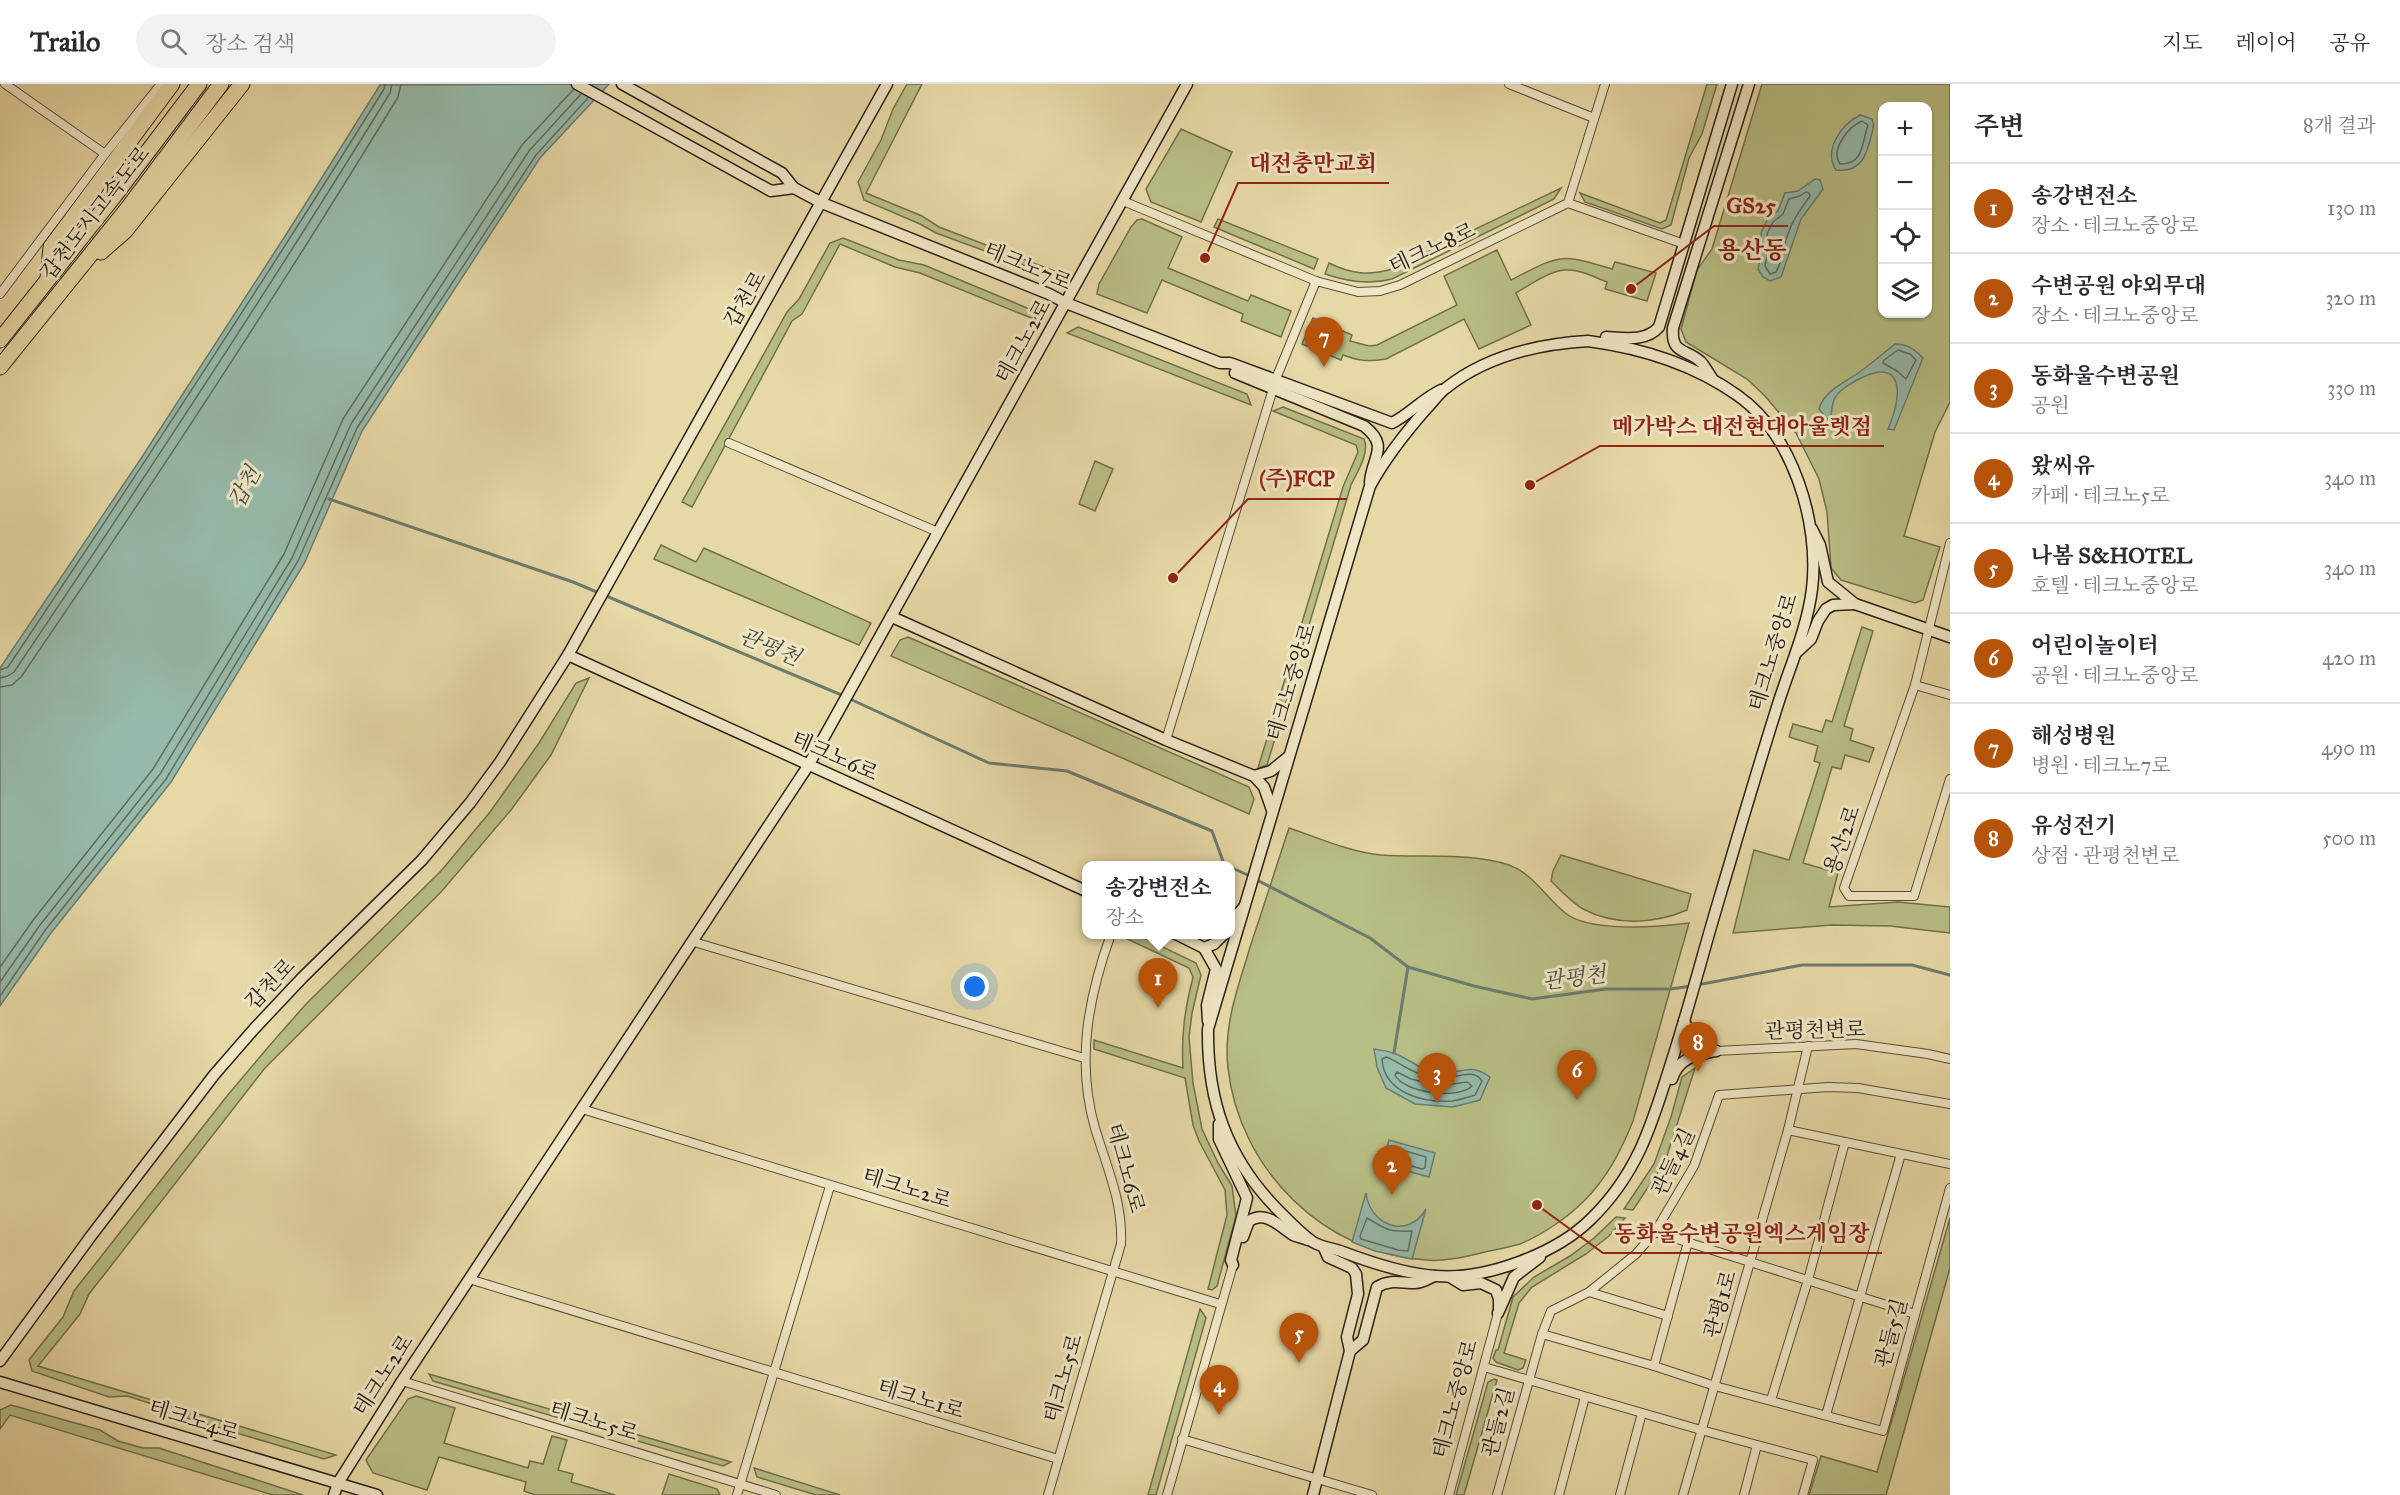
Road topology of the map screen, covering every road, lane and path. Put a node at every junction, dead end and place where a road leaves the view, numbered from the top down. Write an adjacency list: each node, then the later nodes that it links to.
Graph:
1 (6, 84): 16 (street)
2 (160, 84): 16 (street)
3 (172, 84): 23 (highway)
4 (198, 84): 23 (highway, 갑천도시고속도로)
5 (221, 84): 22 (highway, 갑천도시고속도로)
6 (242, 84): 22 (highway)
7 (577, 84): 17 (main road)
8 (622, 84): 17 (main road)
9 (887, 84): 19 (main road, 갑천로)
10 (1187, 84): 18 (main road, 테크노2로)
11 (1509, 84): 15 (street)
12 (1605, 84): 15 (street)
13 (1732, 84): 21 (main road)
14 (1749, 84): 30 (main road)
15 (1594, 118): 20 (street)
16 (105, 154): 25 (street)
17 (794, 188): 19 (main road, 테크노7로)
18 (1123, 201): 24 (street, 테크노8로); 26 (main road, 테크노2로)
19 (822, 203): 26 (main road, 테크노7로); 42 (main road, 갑천로)
20 (1568, 203): 21 (street); 24 (street, 테크노8로)
21 (1684, 244): 28 (main road)
22 (72, 278): 29 (highway, 갑천도시고속도로)
23 (48, 279): 27 (highway, 갑천도시고속도로)
24 (1316, 280): 31 (street)
25 (0, 294)
26 (1066, 303): 31 (main road, 테크노7로); 36 (main road, 테크노2로)
27 (0, 340)
28 (1588, 341): 30 (main road, 테크노중앙로); 32 (main road, 테크노중앙로)
29 (0, 367)
30 (1714, 381): 35 (main road, 테크노중앙로)
31 (1274, 385): 32 (main road, 테크노7로); 34 (main road, 테크노7로); 46 (street)
32 (1445, 389): 34 (main road, 테크노중앙로)
33 (729, 443): 36 (street)
34 (1370, 486): 47 (main road, 테크노중앙로)
35 (1811, 526): 38 (main road); 43 (main road, 테크노중앙로)
36 (938, 532): 39 (main road, 테크노2로)
37 (1950, 543): 40 (street, 용산2로)
38 (1855, 604): 40 (main road); 43 (main road)
39 (892, 617): 46 (main road); 48 (main road, 테크노2로)
40 (1928, 630): 41 (main road); 44 (street, 용산2로)
41 (1950, 637)
42 (568, 655): 48 (main road, 테크노6로); 97 (main road, 갑천로)
43 (1794, 655): 61 (main road, 테크노중앙로)
44 (1915, 685): 45 (street); 50 (street, 용산2로)
45 (1950, 695)
46 (1166, 741): 49 (main road)
47 (1288, 757): 49 (main road); 51 (main road, 테크노중앙로)
48 (808, 766): 52 (main road, 테크노6로); 58 (main road, 테크노2로)
49 (1254, 776): 51 (main road)
50 (1950, 779)
51 (1272, 810): 53 (main road, 테크노중앙로)
52 (1082, 889)
53 (1247, 904): 54 (main road); 60 (main road, 테크노중앙로)
54 (1235, 917)
55 (1109, 939): 64 (street, 테크노6로)
56 (1186, 939): 59 (main road)
57 (1220, 939): 59 (main road)
58 (694, 942): 64 (street); 69 (main road, 테크노2로)
59 (1204, 948): 60 (main road)
60 (1208, 1029): 70 (main road)
61 (1684, 1034): 63 (main road); 66 (main road)
62 (1808, 1046): 63 (street, 관평천변로); 65 (street, 관평천변로); 67 (street, 관평1로)
63 (1716, 1051): 66 (main road)
64 (1084, 1058): 84 (street, 테크노6로)
65 (1950, 1059)
66 (1664, 1087): 80 (main road)
67 (1799, 1089): 68 (street); 71 (street, 관평1로); 77 (street, 관들4길)
68 (1950, 1104)
69 (582, 1109): 75 (street, 테크노2로); 87 (main road, 테크노2로)
70 (1219, 1120): 78 (main road); 83 (main road)
71 (1788, 1130): 72 (street); 82 (street, 관평1로)
72 (1845, 1142): 73 (street); 88 (street)
73 (1901, 1154): 74 (street); 90 (street, 관들5길)
74 (1950, 1164)
75 (830, 1186): 84 (street, 테크노2로); 100 (street)
76 (1950, 1188): 93 (street, 관들5길)
77 (1655, 1232): 79 (street); 89 (street, 관들4길)
78 (1310, 1241): 81 (main road); 83 (main road)
79 (1688, 1242): 82 (street); 94 (street)
80 (1555, 1245): 86 (main road); 92 (main road)
81 (1324, 1248): 85 (main road); 96 (main road)
82 (1751, 1262): 88 (street); 104 (street, 관평1로)
83 (1233, 1265): 91 (street)
84 (1113, 1271): 91 (street, 테크노2로); 112 (street, 테크노5로)
85 (1434, 1276): 86 (main road); 96 (main road)
86 (1450, 1276): 92 (main road)
87 (469, 1279): 100 (street, 테크노1로); 102 (main road, 테크노2로)
88 (1808, 1280): 90 (street); 106 (street)
89 (1589, 1292): 94 (street); 95 (street, 관들4길)
90 (1861, 1297): 93 (street); 108 (street, 관들5길)
91 (1220, 1304): 110 (street)
92 (1498, 1313): 99 (street, 테크노중앙로)
93 (1915, 1314): 108 (street, 관들5길)
94 (1668, 1316): 98 (street)
95 (1542, 1334): 98 (street); 101 (street, 관들4길)
96 (1350, 1351): 113 (main road)
97 (0, 1360)
98 (1654, 1366): 104 (street)
99 (1484, 1367): 101 (street); 124 (street, 테크노중앙로)
100 (774, 1373): 112 (street, 테크노1로); 115 (street)
101 (1528, 1380): 105 (street, 관들2길); 125 (street, 관들2길)
102 (402, 1381): 114 (main road, 테크노2로); 115 (street, 테크노5로)
103 (0, 1382): 114 (main road, 테크노4로)
104 (1715, 1386): 106 (street, 관들5길); 109 (street, 관평1로)
105 (1585, 1397): 107 (street, 관들2길); 126 (street)
106 (1772, 1400): 108 (street, 관들5길)
107 (1642, 1413): 109 (street, 관들2길); 127 (street)
108 (1826, 1415)
109 (1701, 1430): 111 (street, 관들2길); 128 (street, 관평1로)
110 (1182, 1439): 113 (street); 121 (street)
111 (1757, 1445): 129 (street); 130 (street, 관들2길)
112 (1058, 1459): 120 (street, 테크노5로)
113 (1317, 1480): 122 (main road); 123 (street)
114 (338, 1483): 116 (main road, 테크노2로); 117 (main road, 테크노4로)
115 (740, 1484): 118 (street); 119 (street, 테크노5로)
116 (334, 1495)
117 (377, 1495)
118 (737, 1495)
119 (776, 1495)
120 (1048, 1495)
121 (1167, 1495)
122 (1313, 1495)
123 (1372, 1495)
124 (1449, 1495)
125 (1497, 1495)
126 (1559, 1495)
127 (1620, 1495)
128 (1683, 1495)
129 (1744, 1495)
130 (1803, 1495)

